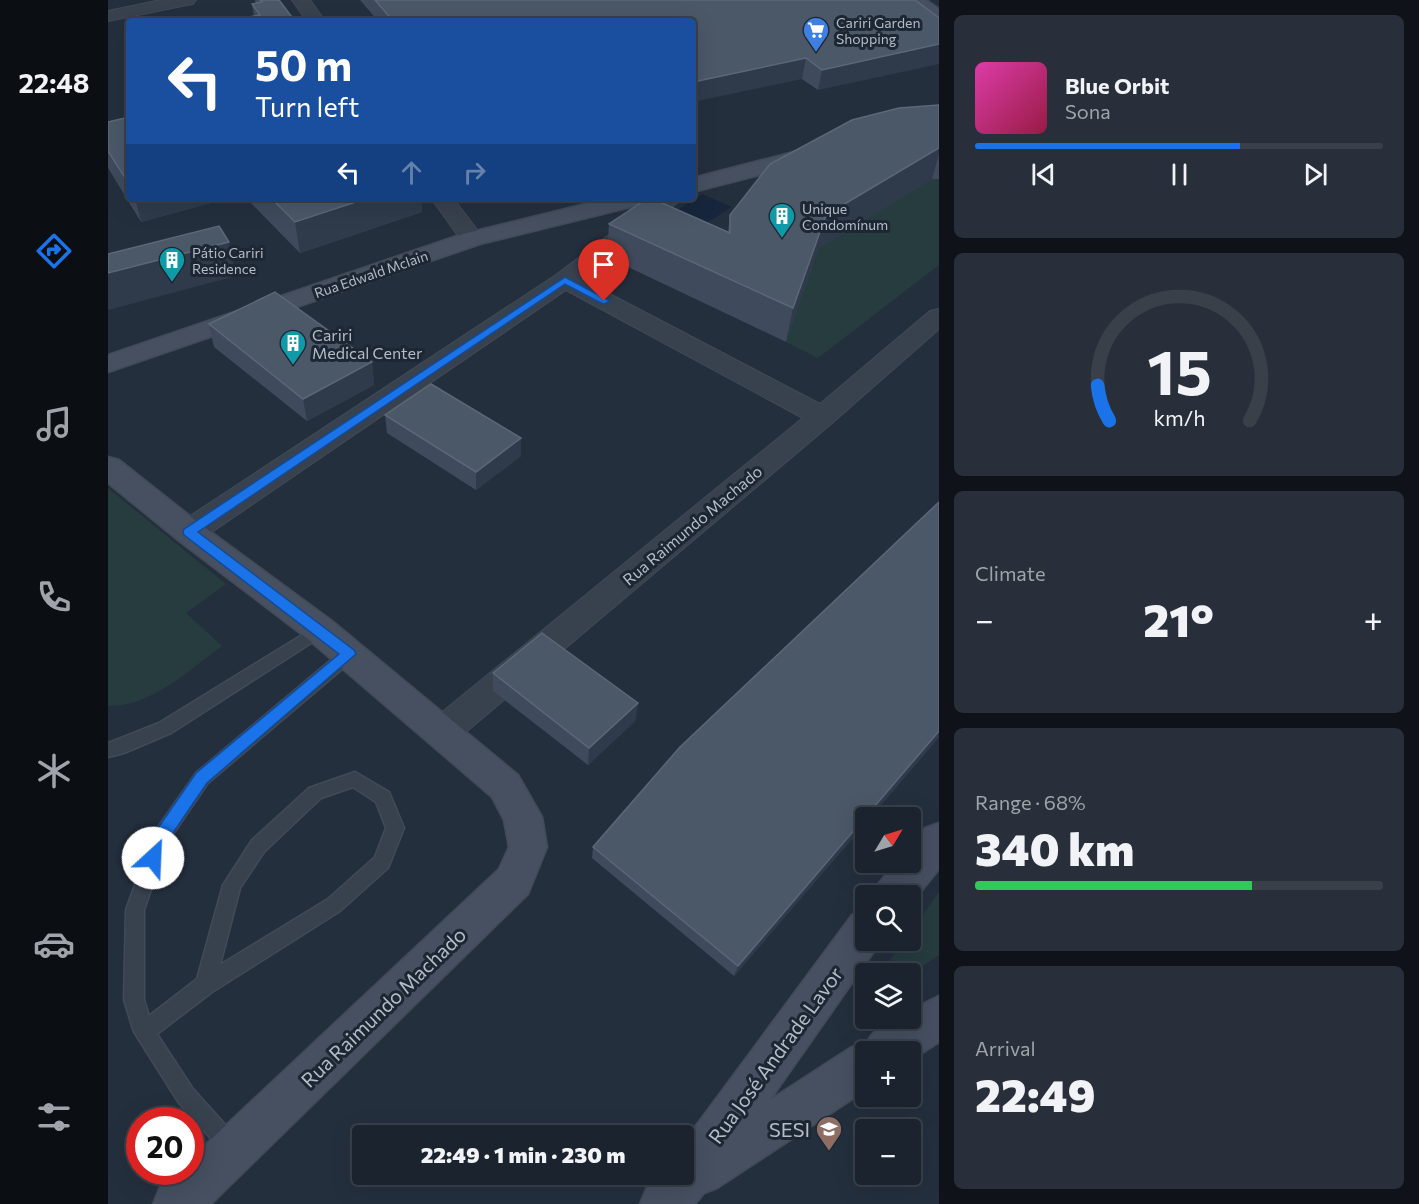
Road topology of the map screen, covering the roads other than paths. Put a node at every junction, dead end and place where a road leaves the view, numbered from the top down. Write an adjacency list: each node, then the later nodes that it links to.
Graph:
1 (187, 0): 4 (street)
2 (301, 0): 6 (street)
3 (914, 0): 5 (street)
4 (108, 16)
5 (939, 17)
6 (314, 18)
7 (838, 148): 8 (street)
8 (696, 184)
9 (444, 201): 12 (street)
10 (627, 201): 12 (street, Rua Edwald Mclain)
11 (668, 201): 13 (street)
12 (472, 239): 15 (street, Rua Edwald Mclain)
13 (565, 280): 16 (street); 18 (street)
14 (939, 316): 16 (street, Rua Raimundo Machado)
15 (108, 364)
16 (822, 417): 21 (street, Rua Raimundo Machado)
17 (108, 467): 18 (street, Rua Raimundo Machado)
18 (189, 532): 19 (street, Rua Raimundo Machado)
19 (320, 630): 20 (street, Rua Raimundo Machado); 22 (lane)
20 (349, 654): 21 (street, Rua Raimundo Machado); 28 (lane)
21 (442, 732): 31 (street, Rua Raimundo Machado)
22 (108, 750)
23 (939, 840): 24 (street)
24 (902, 885)
25 (855, 944): 32 (street, Rua José Andrade Lavor)
26 (205, 985): 26 (lane); 28 (lane)
27 (939, 1017): 29 (street)
28 (144, 1032): 31 (lane)
29 (902, 1041)
30 (855, 1071): 32 (street, Rua José Andrade Lavor)
31 (234, 1149): 33 (street, Rua Raimundo Machado)
32 (675, 1192)
33 (177, 1204)

